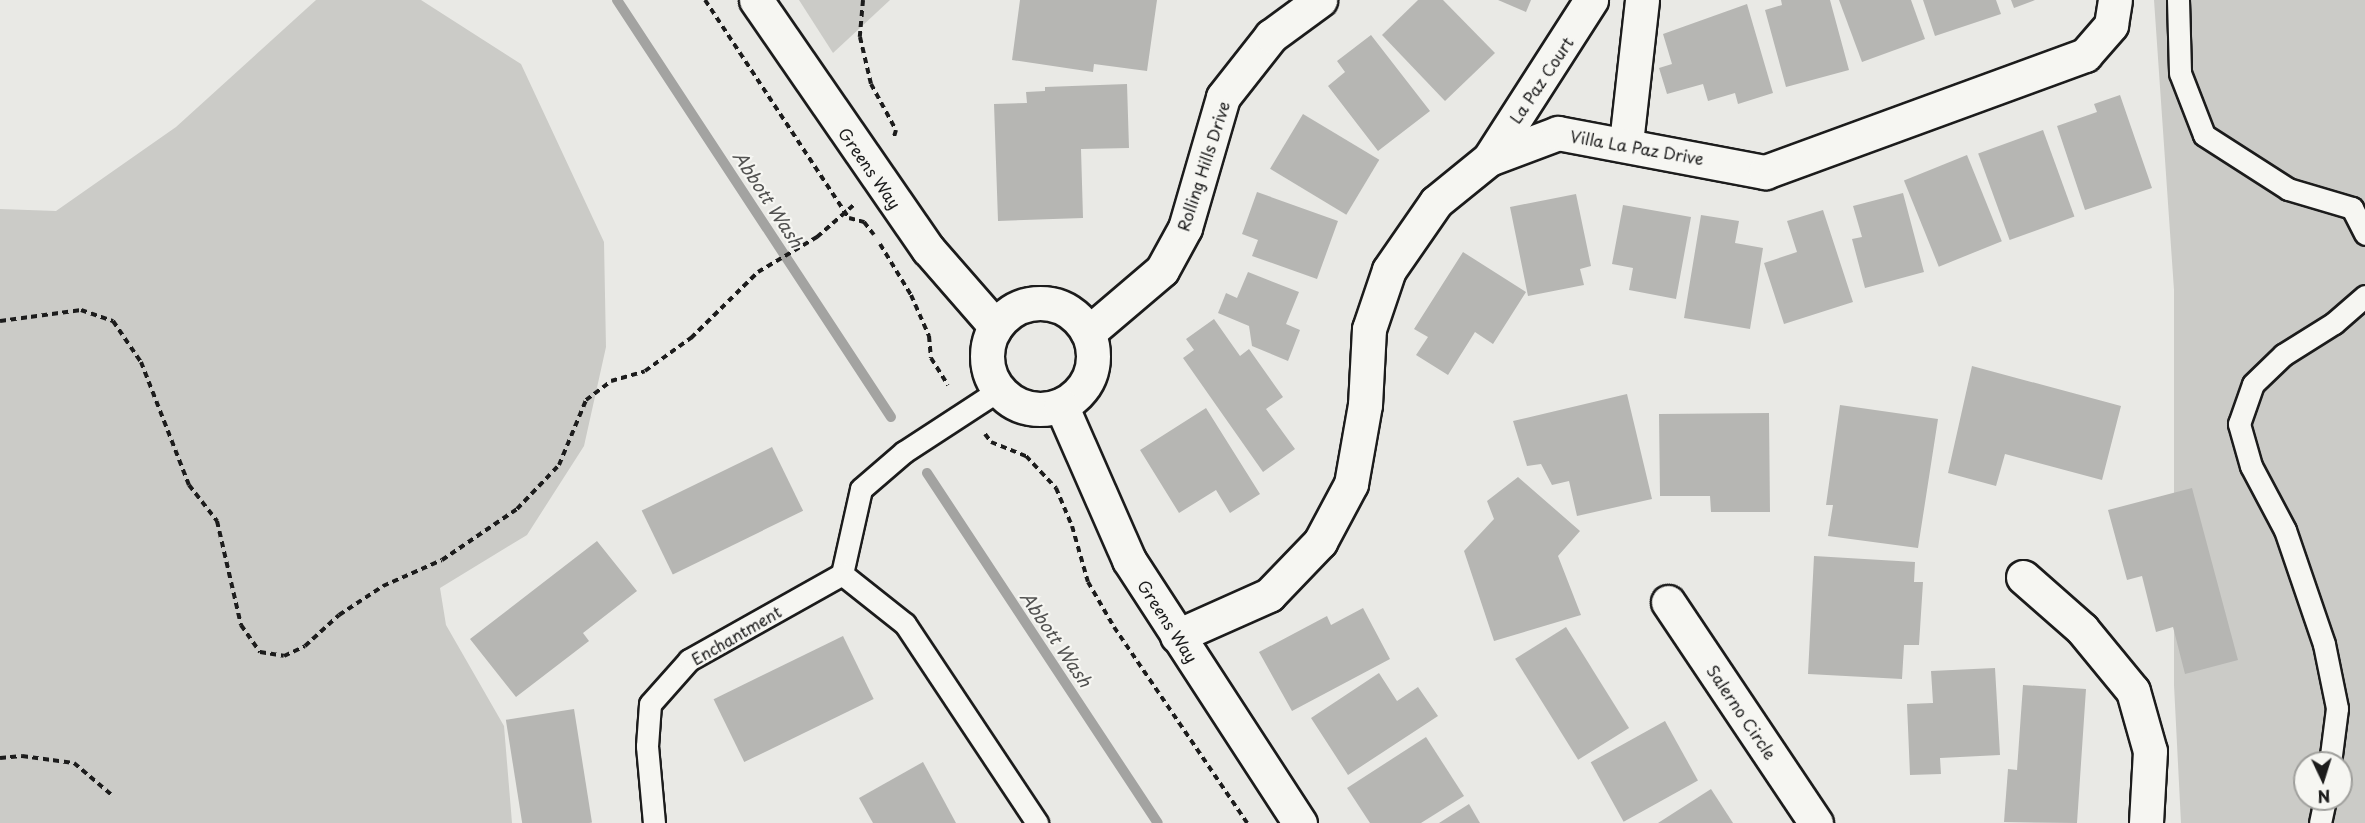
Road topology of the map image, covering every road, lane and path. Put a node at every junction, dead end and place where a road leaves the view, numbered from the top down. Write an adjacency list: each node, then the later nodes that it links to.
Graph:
1 (705, 0): 12 (path)
2 (756, 0): 11 (street, Greens Way)
3 (863, 0): 11 (path)
4 (1320, 0): 17 (street, Rolling Hills Drive)
5 (1591, 0): 10 (street, La Paz Court)
6 (1642, 0): 9 (street)
7 (2178, 0): 13 (lane)
8 (2113, 12): 9 (street, Villa La Paz Drive)
9 (1626, 143): 10 (street, Villa La Paz Drive)
10 (1489, 159): 25 (street, Villa La Paz Drive)
11 (880, 183): 12 (path); 16 (street, Greens Way)
12 (845, 213): 15 (path); 18 (path)
13 (2365, 234)
14 (2365, 296): 26 (lane)
15 (0, 321)
16 (996, 327): 17 (street); 19 (street)
17 (1088, 333): 20 (street)
18 (948, 385)
19 (999, 390): 20 (street); 22 (lane)
20 (1061, 405): 25 (street, Greens Way)
21 (985, 434): 31 (path)
22 (842, 574): 29 (lane, Enchantment); 30 (lane)
23 (2023, 577): 34 (street)
24 (1668, 602): 33 (street, Salerno Circle)
25 (1177, 636): 32 (street, Greens Way)
26 (2332, 751)
27 (0, 758): 28 (path)
28 (113, 796)
29 (654, 823)
30 (1037, 823)
31 (1247, 823)
32 (1300, 823)
33 (1816, 823)
34 (2146, 823)

